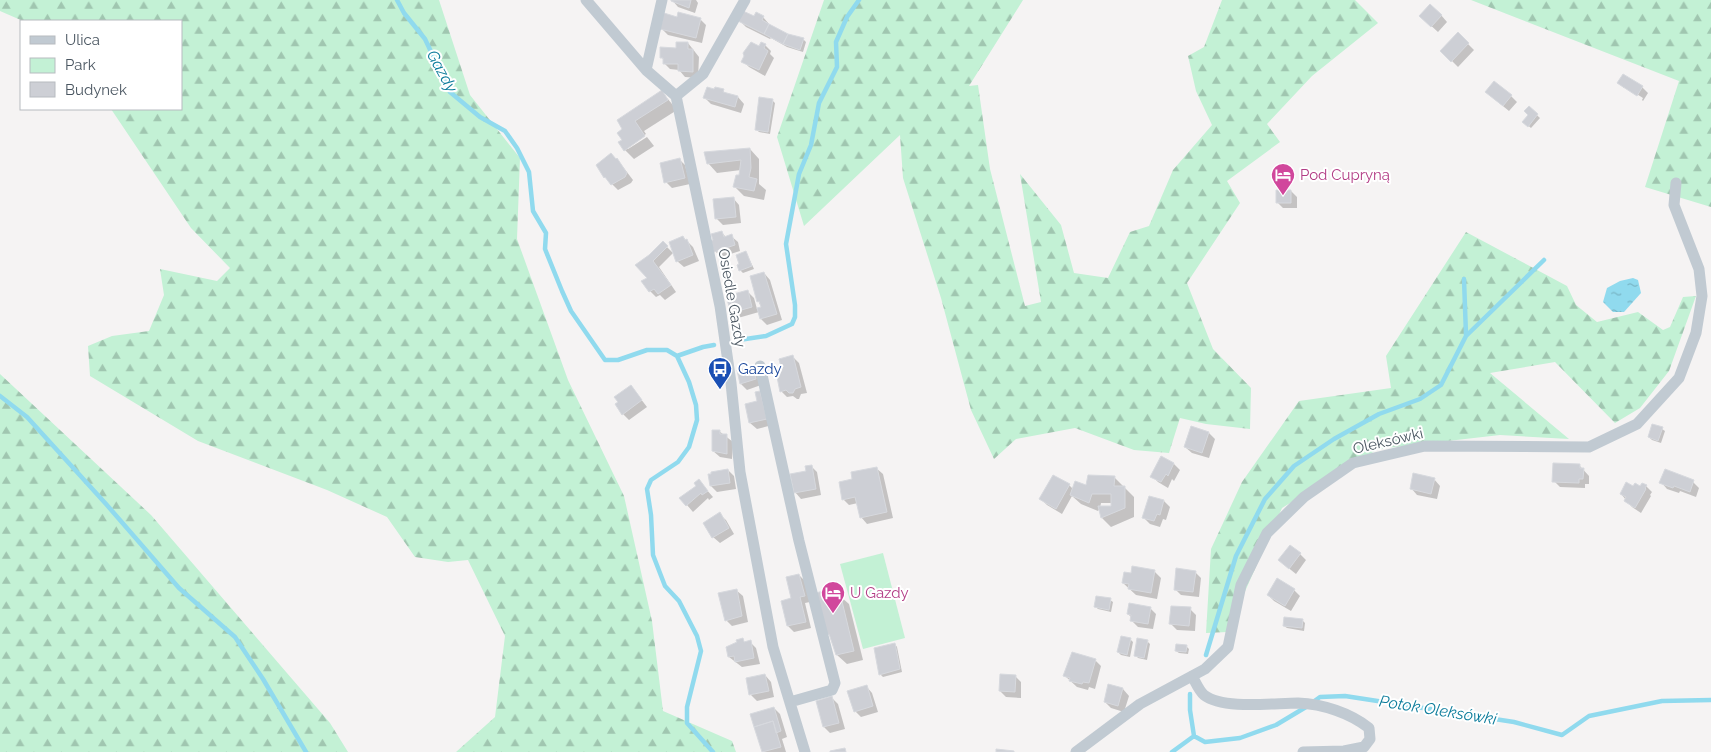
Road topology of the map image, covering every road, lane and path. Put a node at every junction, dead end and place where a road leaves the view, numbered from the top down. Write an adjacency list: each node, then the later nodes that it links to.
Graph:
1 (586, 0): 4 (street)
2 (662, 0): 4 (street)
3 (745, 0): 5 (street)
4 (646, 70): 5 (street)
5 (676, 96): 9 (street, Osiedle Gazdy)
6 (1676, 183): 8 (street, Oleksówki)
7 (760, 366): 9 (street)
8 (1192, 676): 11 (street, Oleksówki); 12 (street)
9 (790, 702): 10 (street, Osiedle Gazdy)
10 (805, 752)
11 (1076, 752)
12 (1303, 752)

